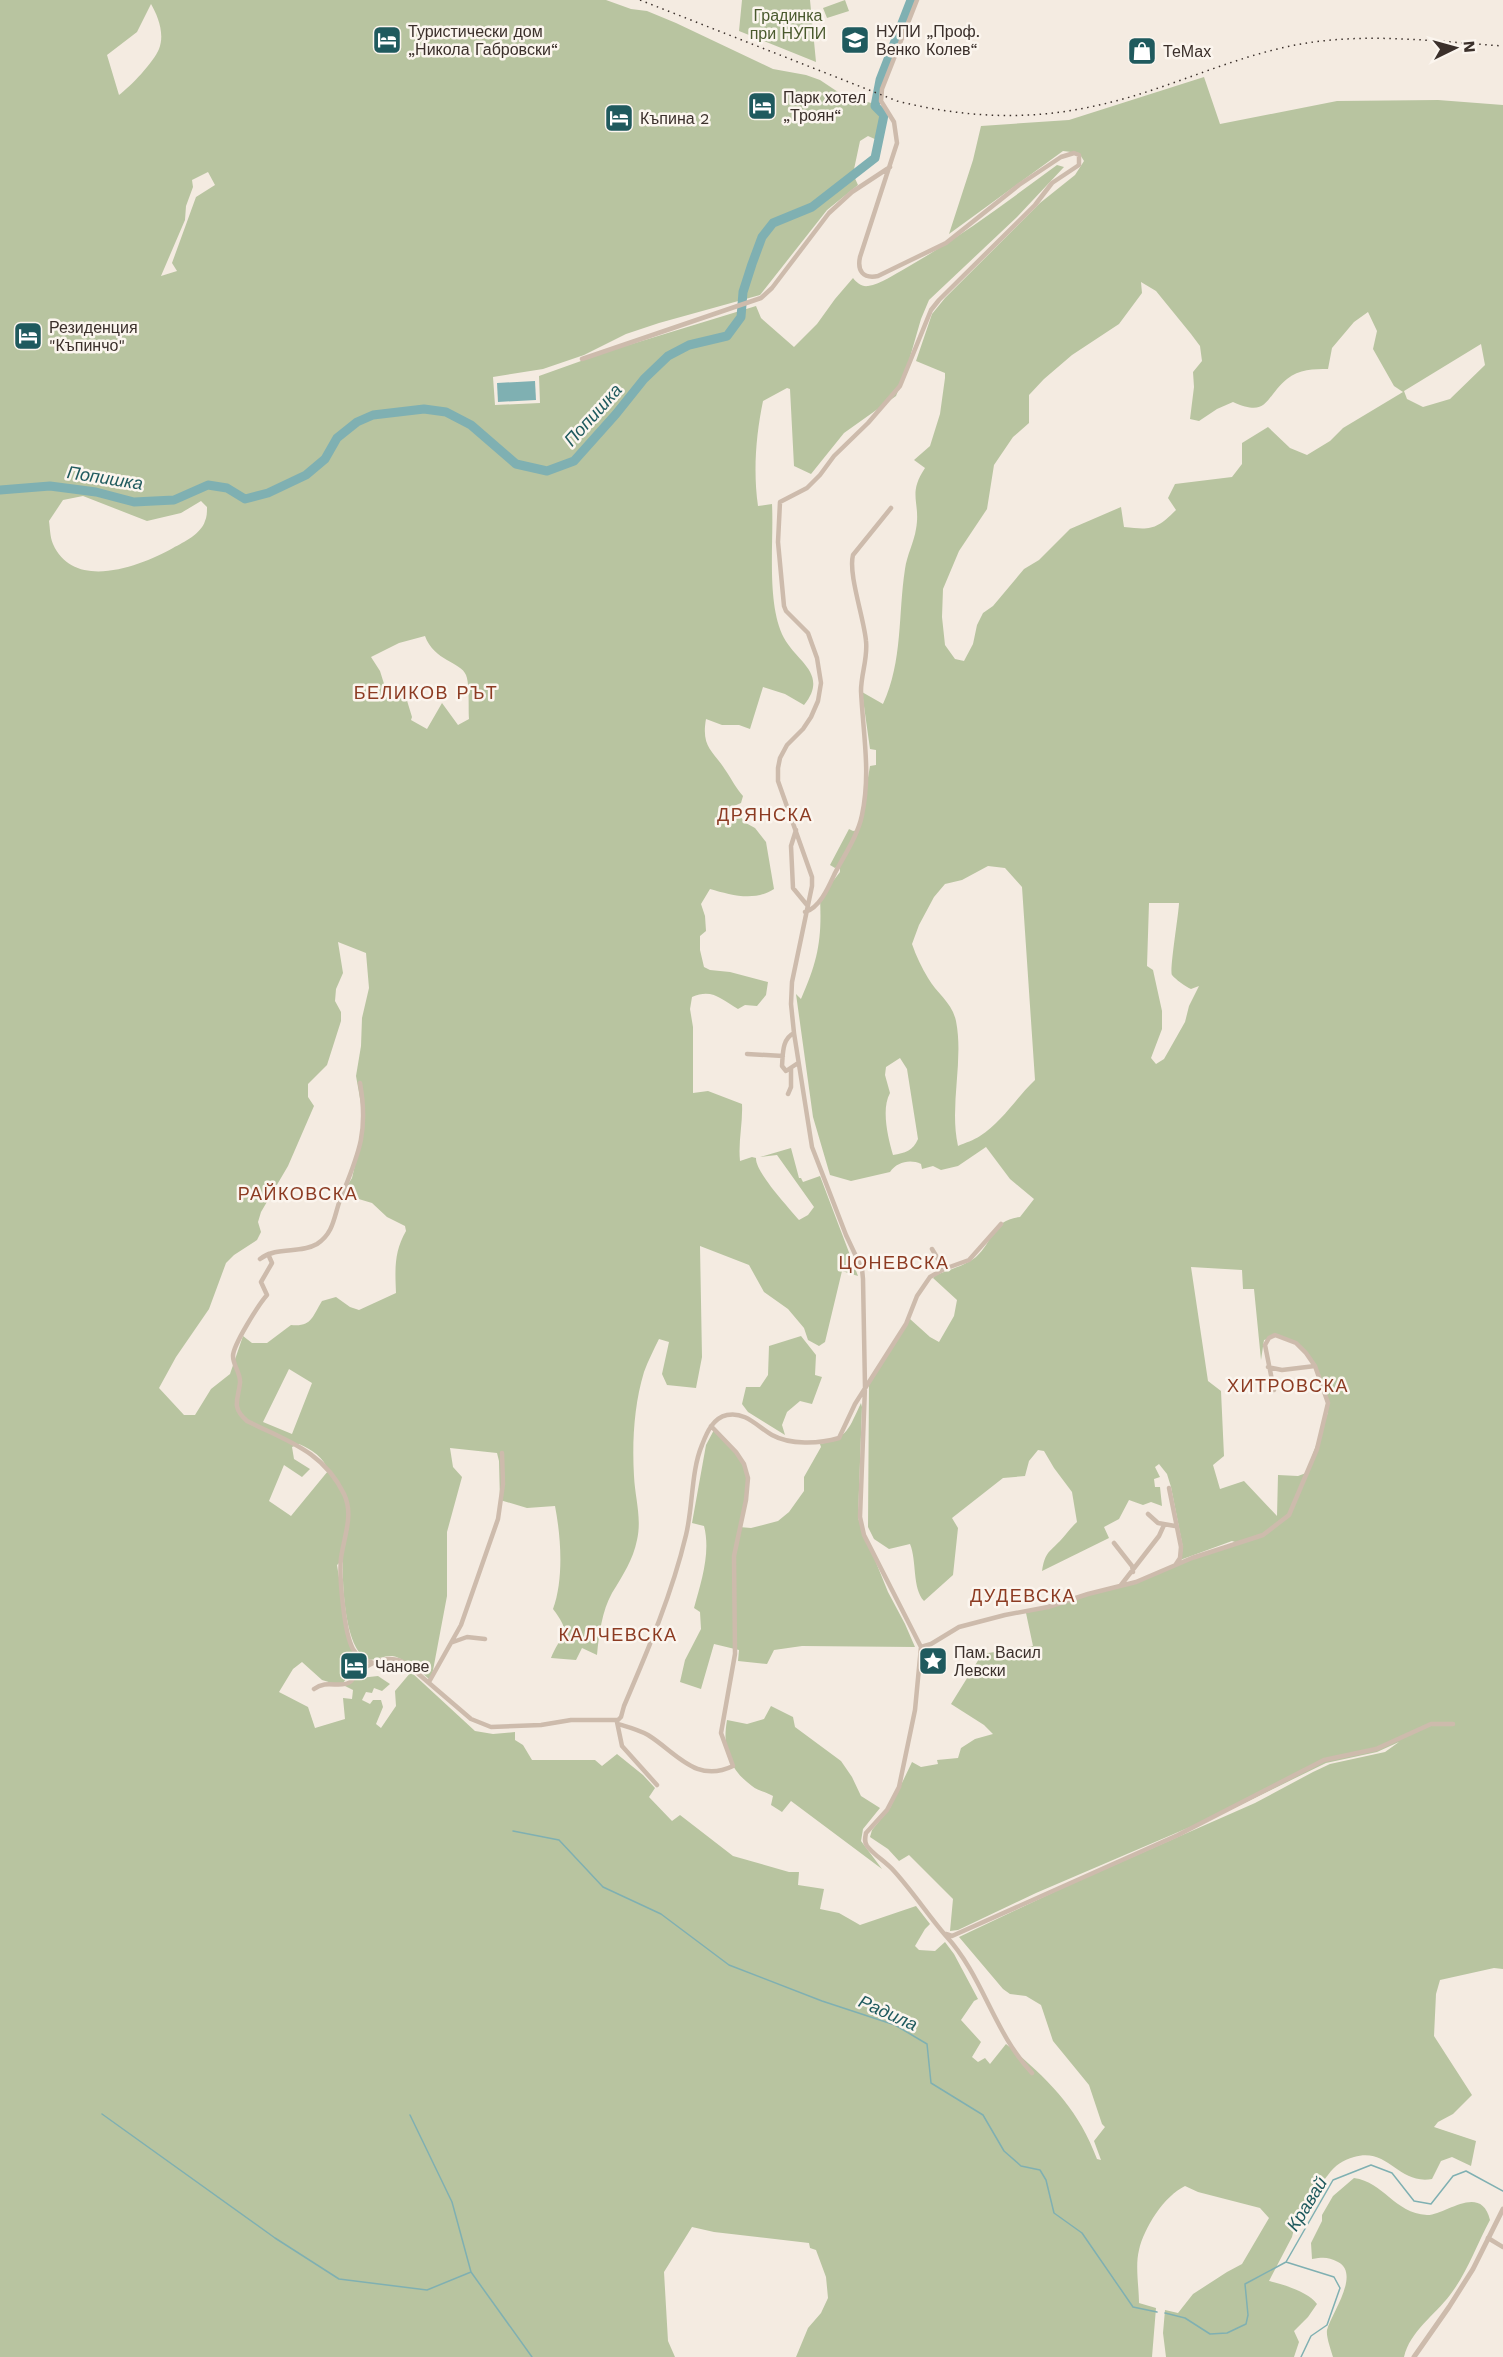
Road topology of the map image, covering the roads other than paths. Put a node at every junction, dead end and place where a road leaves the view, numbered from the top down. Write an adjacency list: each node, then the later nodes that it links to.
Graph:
1 (917, 0): 2 (street)
2 (890, 167): 3 (street); 5 (street)
3 (582, 359)
4 (891, 508): 7 (street)
5 (796, 828): 6 (street); 6 (street)
6 (807, 905): 7 (street)
7 (805, 912): 8 (street)
8 (794, 1033): 10 (street); 11 (street)
9 (747, 1054): 10 (street)
10 (783, 1056): 12 (street)
11 (798, 1064): 12 (street); 22 (street)
12 (791, 1069): 14 (street)
13 (360, 1083): 17 (street)
14 (788, 1094)
15 (1001, 1224): 19 (street)
16 (932, 1249): 19 (street)
17 (268, 1254): 18 (street); 37 (street)
18 (260, 1259)
19 (944, 1269): 22 (street)
20 (1315, 1366): 21 (street); 21 (street); 31 (street)
21 (1268, 1367): 23 (street)
22 (866, 1387): 24 (street); 36 (street)
23 (1274, 1390)
24 (711, 1426): 40 (street); 40 (street)
25 (502, 1453): 35 (street)
26 (1169, 1488): 29 (street)
27 (1148, 1514): 28 (street)
28 (1164, 1525): 29 (street); 32 (street)
29 (1175, 1526): 31 (street)
30 (1114, 1543): 32 (street)
31 (1176, 1564): 33 (street)
32 (1133, 1572): 33 (street)
33 (1121, 1585): 36 (street)
34 (485, 1639): 35 (street)
35 (453, 1641): 38 (street)
36 (921, 1647): 43 (street)
37 (371, 1662): 38 (street); 39 (street)
38 (429, 1682): 40 (street)
39 (314, 1689)
40 (617, 1722): 42 (street)
41 (1453, 1724): 43 (street)
42 (657, 1785)
43 (946, 1934): 44 (street)
44 (1032, 2073)
45 (1503, 2209): 46 (street)
46 (1488, 2238): 47 (street); 48 (street)
47 (1503, 2247)
48 (1414, 2357)

